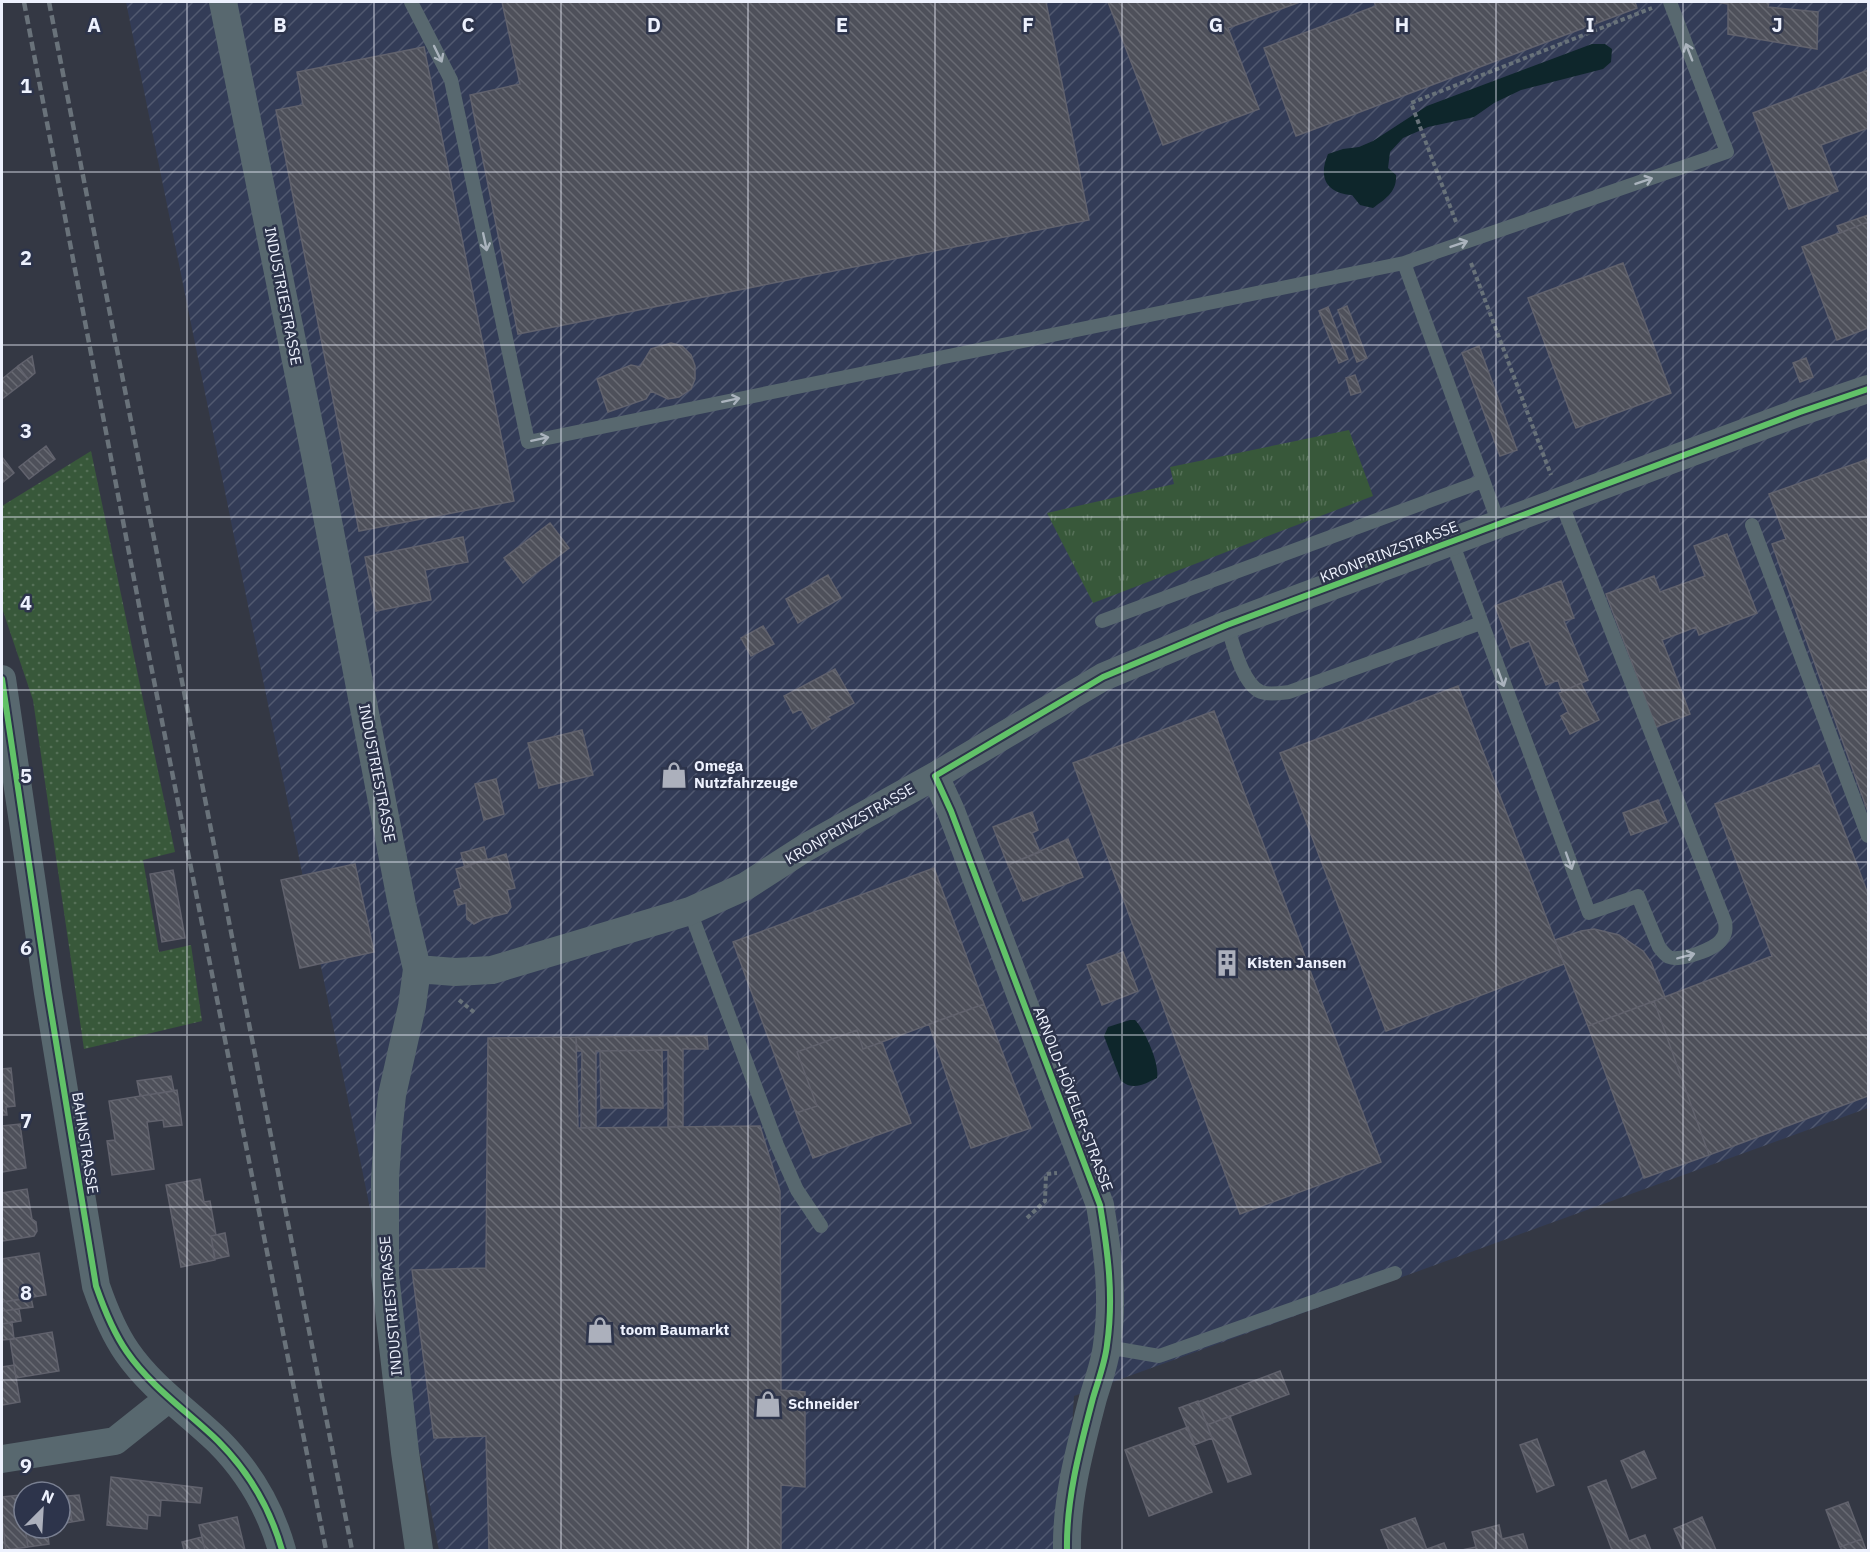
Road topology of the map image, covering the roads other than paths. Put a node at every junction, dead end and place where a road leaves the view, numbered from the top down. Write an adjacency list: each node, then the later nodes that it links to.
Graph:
1 (223, 2): 18 (street, INDUSTRIESTRASSE)
2 (411, 2): 4 (lane, one-way to 4)
3 (1664, 4): 4 (lane, one-way to 3)
4 (1404, 263): 6 (lane)
5 (1869, 389): 7 (street, KRONPRINZSTRASSE)
6 (1483, 480): 8 (lane); 11 (lane)
7 (1561, 502): 8 (street, KRONPRINZSTRASSE); 12 (lane, one-way to 7)
8 (1499, 524): 10 (street, KRONPRINZSTRASSE)
9 (1752, 525): 16 (lane)
10 (1452, 542): 12 (lane); 13 (street, KRONPRINZSTRASSE)
11 (1102, 621)
12 (1481, 623): 13 (lane)
13 (1227, 625): 15 (street, KRONPRINZSTRASSE)
14 (2, 679): 22 (street, BAHNSTRASSE)
15 (935, 776): 17 (street, KRONPRINZSTRASSE); 21 (street, ARNOLD-HÖVELER-STRASSE)
16 (1869, 836)
17 (690, 911): 18 (street, KRONPRINZSTRASSE); 19 (lane)
18 (417, 969): 25 (street, INDUSTRIESTRASSE)
19 (821, 1226)
20 (1395, 1273): 21 (lane)
21 (1107, 1347): 26 (street, ARNOLD-HÖVELER-STRASSE)
22 (169, 1398): 23 (street); 24 (street, BAHNSTRASSE)
23 (2, 1459)
24 (282, 1551)
25 (419, 1551)
26 (1067, 1551)

